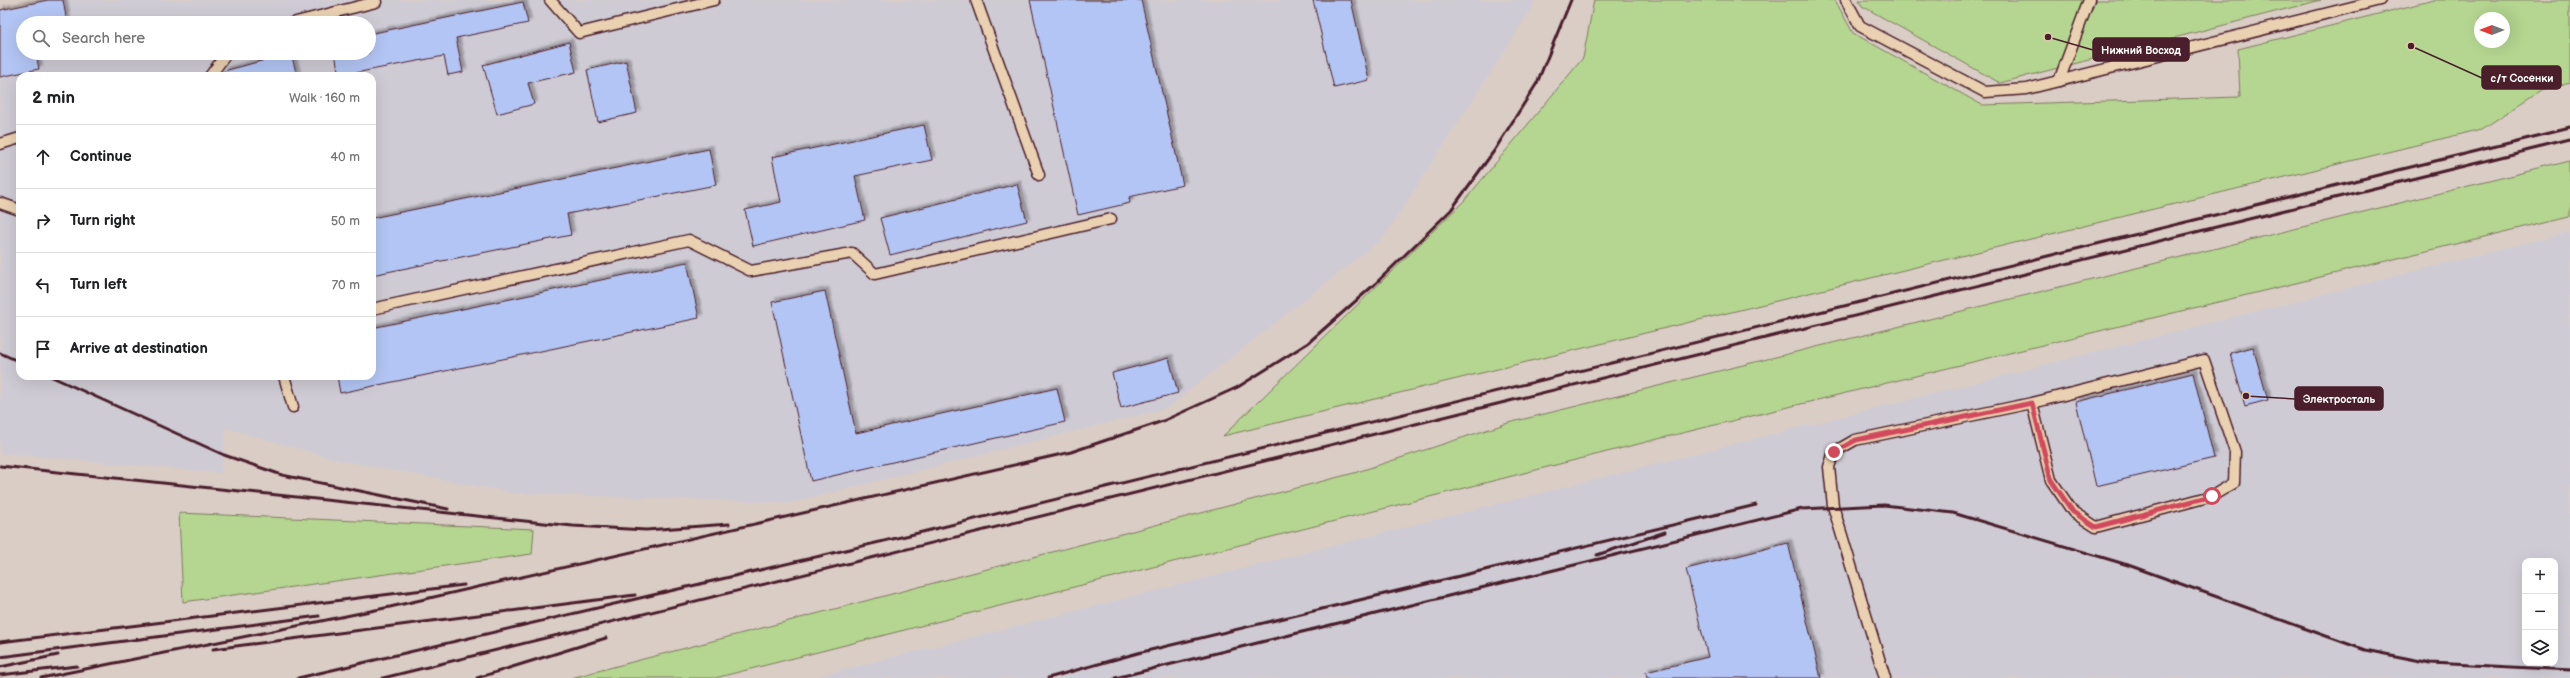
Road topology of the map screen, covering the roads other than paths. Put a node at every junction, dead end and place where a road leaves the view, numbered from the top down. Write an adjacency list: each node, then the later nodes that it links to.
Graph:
1 (550, 0): 2 (lane)
2 (714, 0)
3 (976, 0): 14 (lane)
4 (1846, 0): 11 (lane)
5 (2089, 0): 11 (lane)
6 (2380, 0): 11 (lane)
7 (376, 2): 8 (lane)
8 (320, 16)
9 (222, 60): 10 (lane)
10 (213, 72)
11 (2059, 81)
12 (16, 139): 13 (lane)
13 (0, 144)
14 (1039, 175)
15 (0, 203): 16 (lane)
16 (16, 209)
17 (1111, 219): 18 (lane)
18 (376, 309)
19 (285, 380): 21 (lane)
20 (2032, 403): 20 (lane); 22 (lane)
21 (293, 407)
22 (1885, 678)

